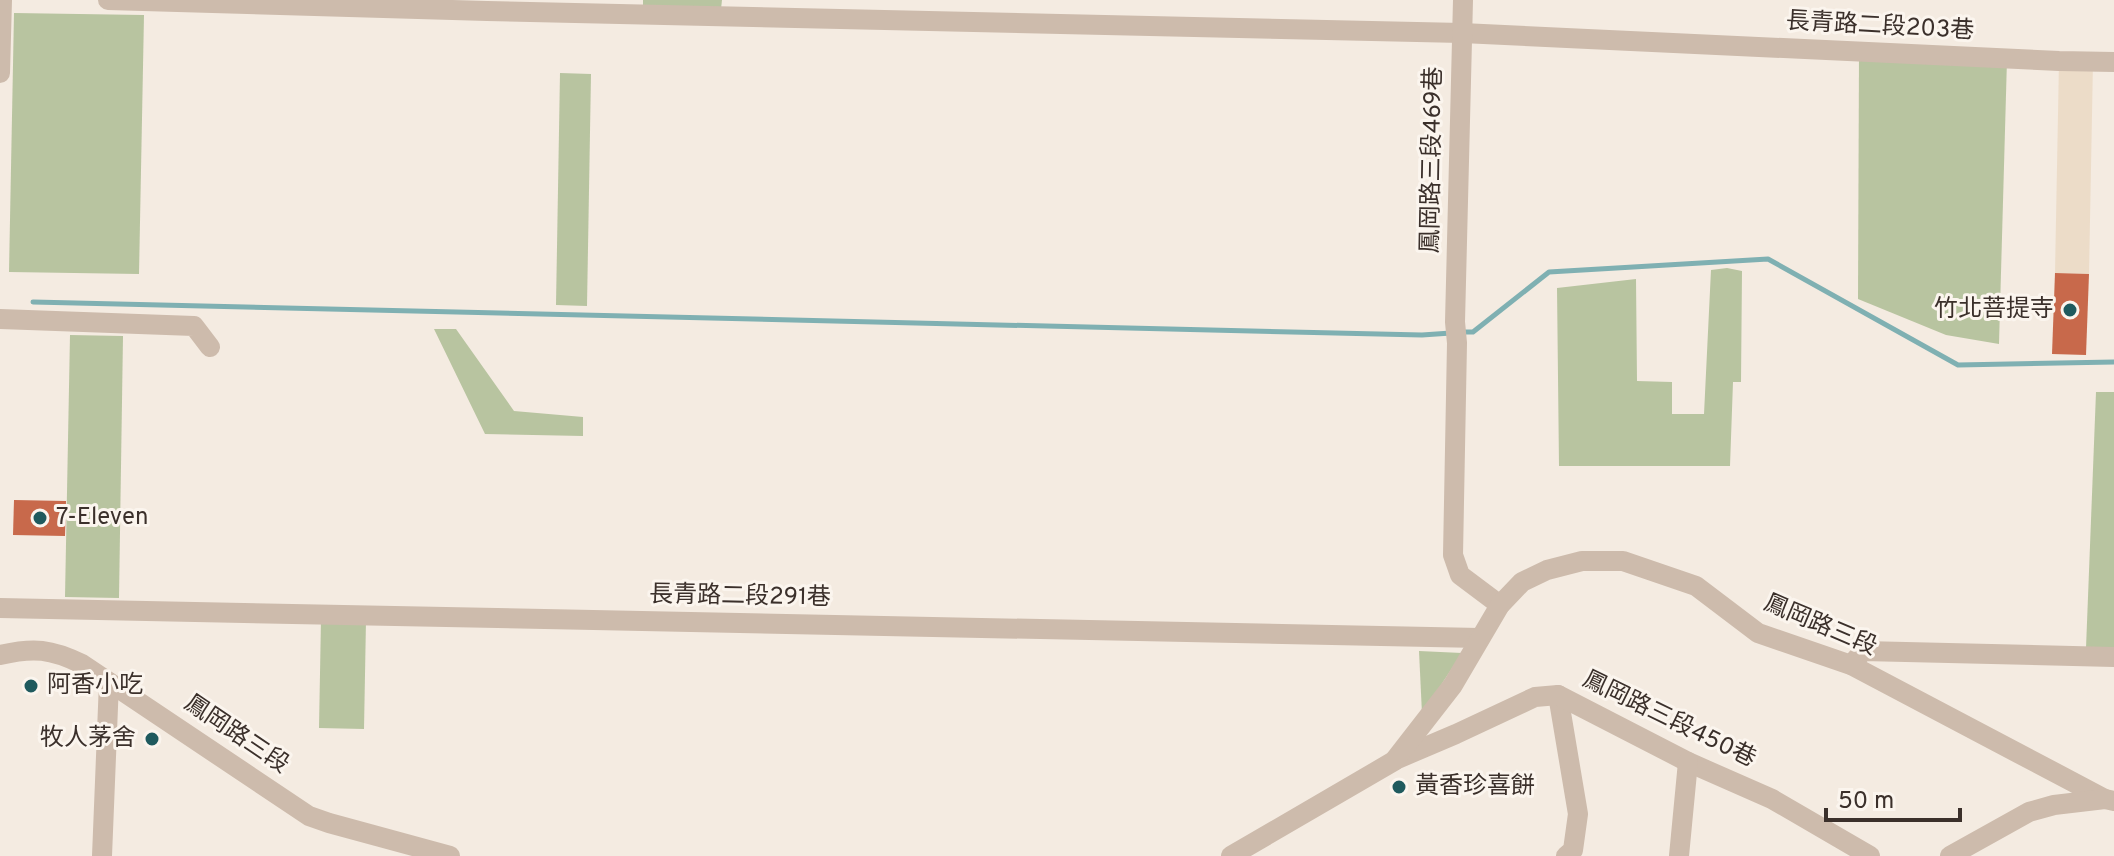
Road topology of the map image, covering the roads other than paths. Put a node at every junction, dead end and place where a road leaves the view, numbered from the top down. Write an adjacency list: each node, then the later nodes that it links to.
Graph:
1 (2, 0): 6 (street)
2 (108, 0): 4 (street, 長青路二段203巷)
3 (1463, 0): 4 (street, 鳳岡路三段469巷)
4 (1462, 33): 5 (street, 長青路二段203巷); 9 (street, 鳳岡路三段469巷)
5 (2114, 62)
6 (0, 73)
7 (0, 319): 8 (street)
8 (210, 347)
9 (1500, 605): 11 (street, 鳳岡路三段); 14 (street, 鳳岡路三段)
10 (0, 608): 11 (street, 長青路二段291巷)
11 (1480, 638): 17 (street, 鳳岡路三段)
12 (0, 655): 15 (street, 鳳岡路三段)
13 (2114, 657): 14 (street)
14 (1851, 665): 19 (street, 鳳岡路三段)
15 (109, 682): 21 (street); 22 (street, 鳳岡路三段)
16 (1558, 695): 17 (street, 鳳岡路三段450巷); 18 (street, 鳳岡路三段450巷); 24 (street)
17 (1394, 761): 23 (street, 鳳岡路三段)
18 (1688, 762): 20 (street, 鳳岡路三段450巷); 25 (street)
19 (2110, 800): 27 (street)
20 (1843, 849): 26 (street, 鳳岡路三段450巷)
21 (102, 856)
22 (450, 856)
23 (1231, 856)
24 (1566, 856)
25 (1679, 856)
26 (1870, 856)
27 (1950, 856)

